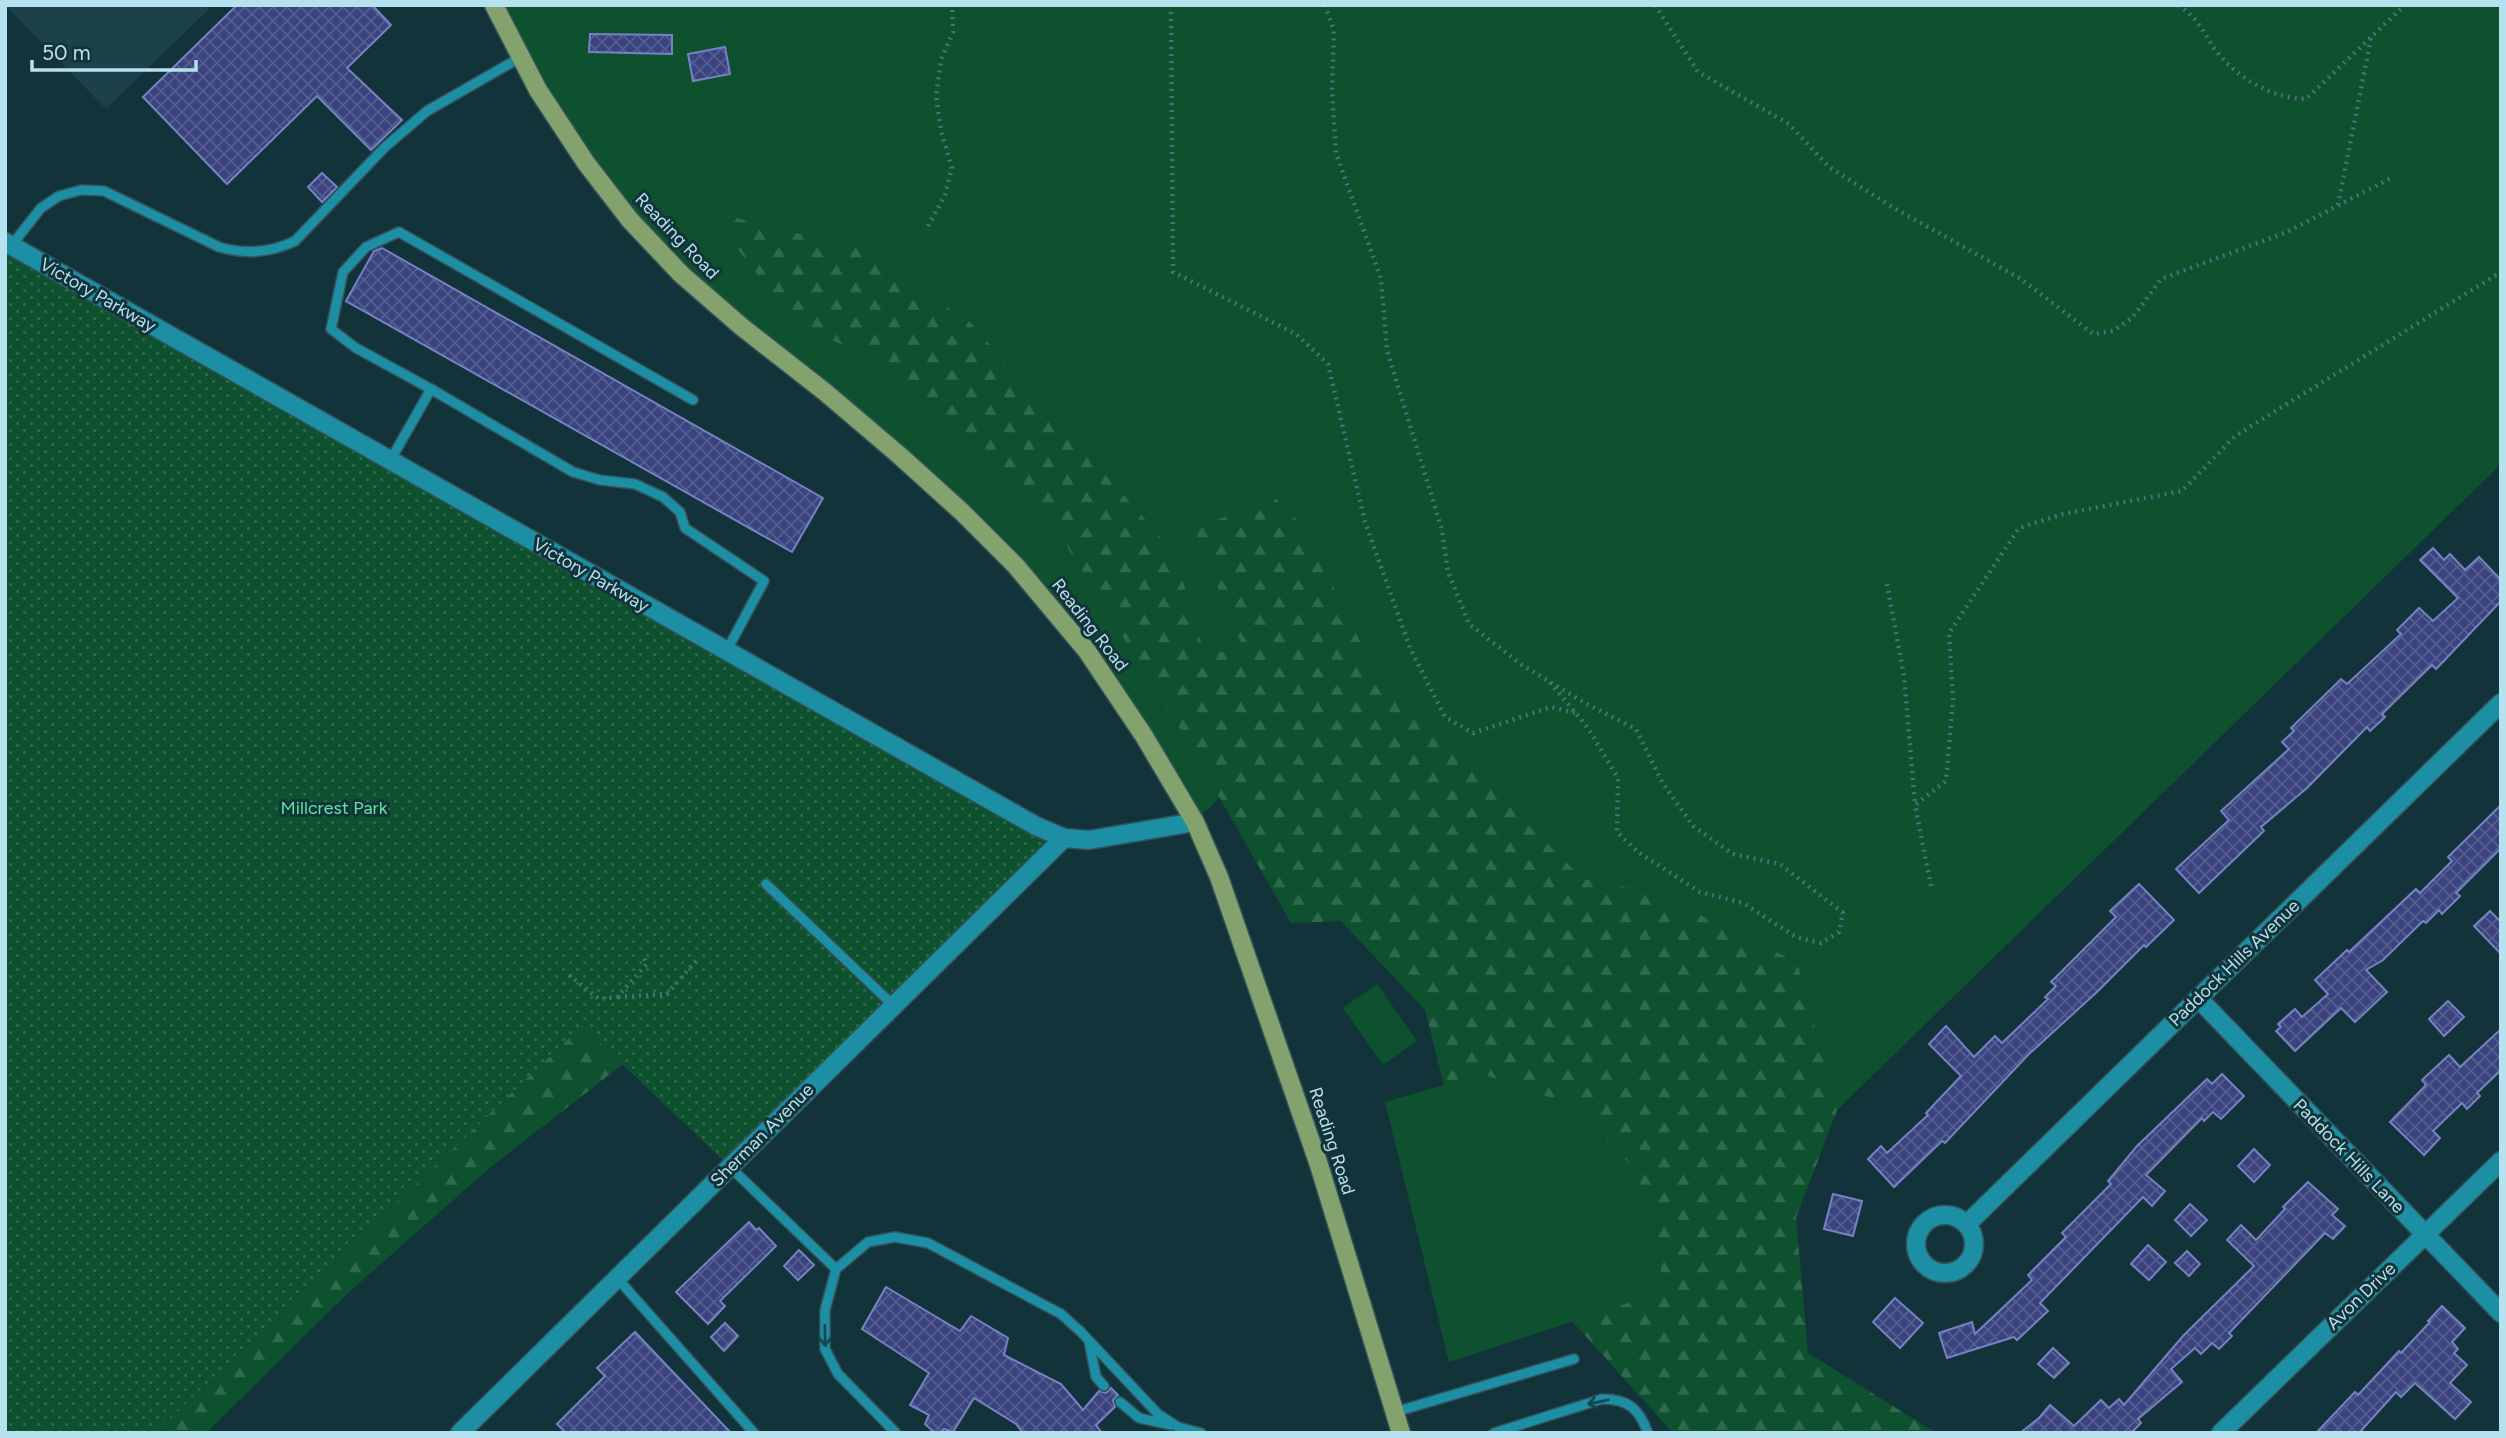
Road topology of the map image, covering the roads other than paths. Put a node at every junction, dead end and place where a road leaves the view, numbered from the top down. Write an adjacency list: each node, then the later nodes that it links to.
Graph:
1 (494, 5): 2 (main road, Reading Road)
2 (521, 57): 3 (lane); 9 (main road, Reading Road)
3 (8, 244): 6 (street, Victory Parkway)
4 (431, 389): 5 (lane); 6 (lane); 7 (lane)
5 (693, 400)
6 (390, 461): 7 (street, Victory Parkway)
7 (726, 652): 10 (street, Victory Parkway)
8 (2501, 703): 12 (street, Paddock Hills Avenue)
9 (1195, 822): 10 (street, Victory Parkway); 25 (main road, Reading Road)
10 (1064, 838): 13 (street, Sherman Avenue)
11 (766, 884): 13 (lane)
12 (2198, 998): 16 (street, Paddock Hills Avenue); 17 (street, Paddock Hills Lane)
13 (893, 1006): 15 (street, Sherman Avenue)
14 (2501, 1161): 17 (street, Avon Drive)
15 (730, 1167): 18 (lane); 19 (street, Sherman Avenue)
16 (1967, 1224)
17 (2424, 1234): 20 (street, Paddock Hills Lane); 34 (street, Avon Drive)
18 (836, 1269): 21 (lane); 29 (lane, one-way to 29)
19 (617, 1278): 27 (street, Sherman Avenue); 28 (lane)
20 (2501, 1313)
21 (1088, 1340): 23 (lane); 26 (lane)
22 (1574, 1359): 25 (lane)
23 (1104, 1386)
24 (1120, 1402): 26 (lane)
25 (1395, 1412): 31 (main road, Reading Road)
26 (1178, 1427): 30 (lane)
27 (460, 1433)
28 (754, 1433)
29 (896, 1433)
30 (1201, 1433)
31 (1401, 1433)
32 (1494, 1433): 33 (lane, one-way to 32)
33 (1648, 1433)
34 (2221, 1433)

